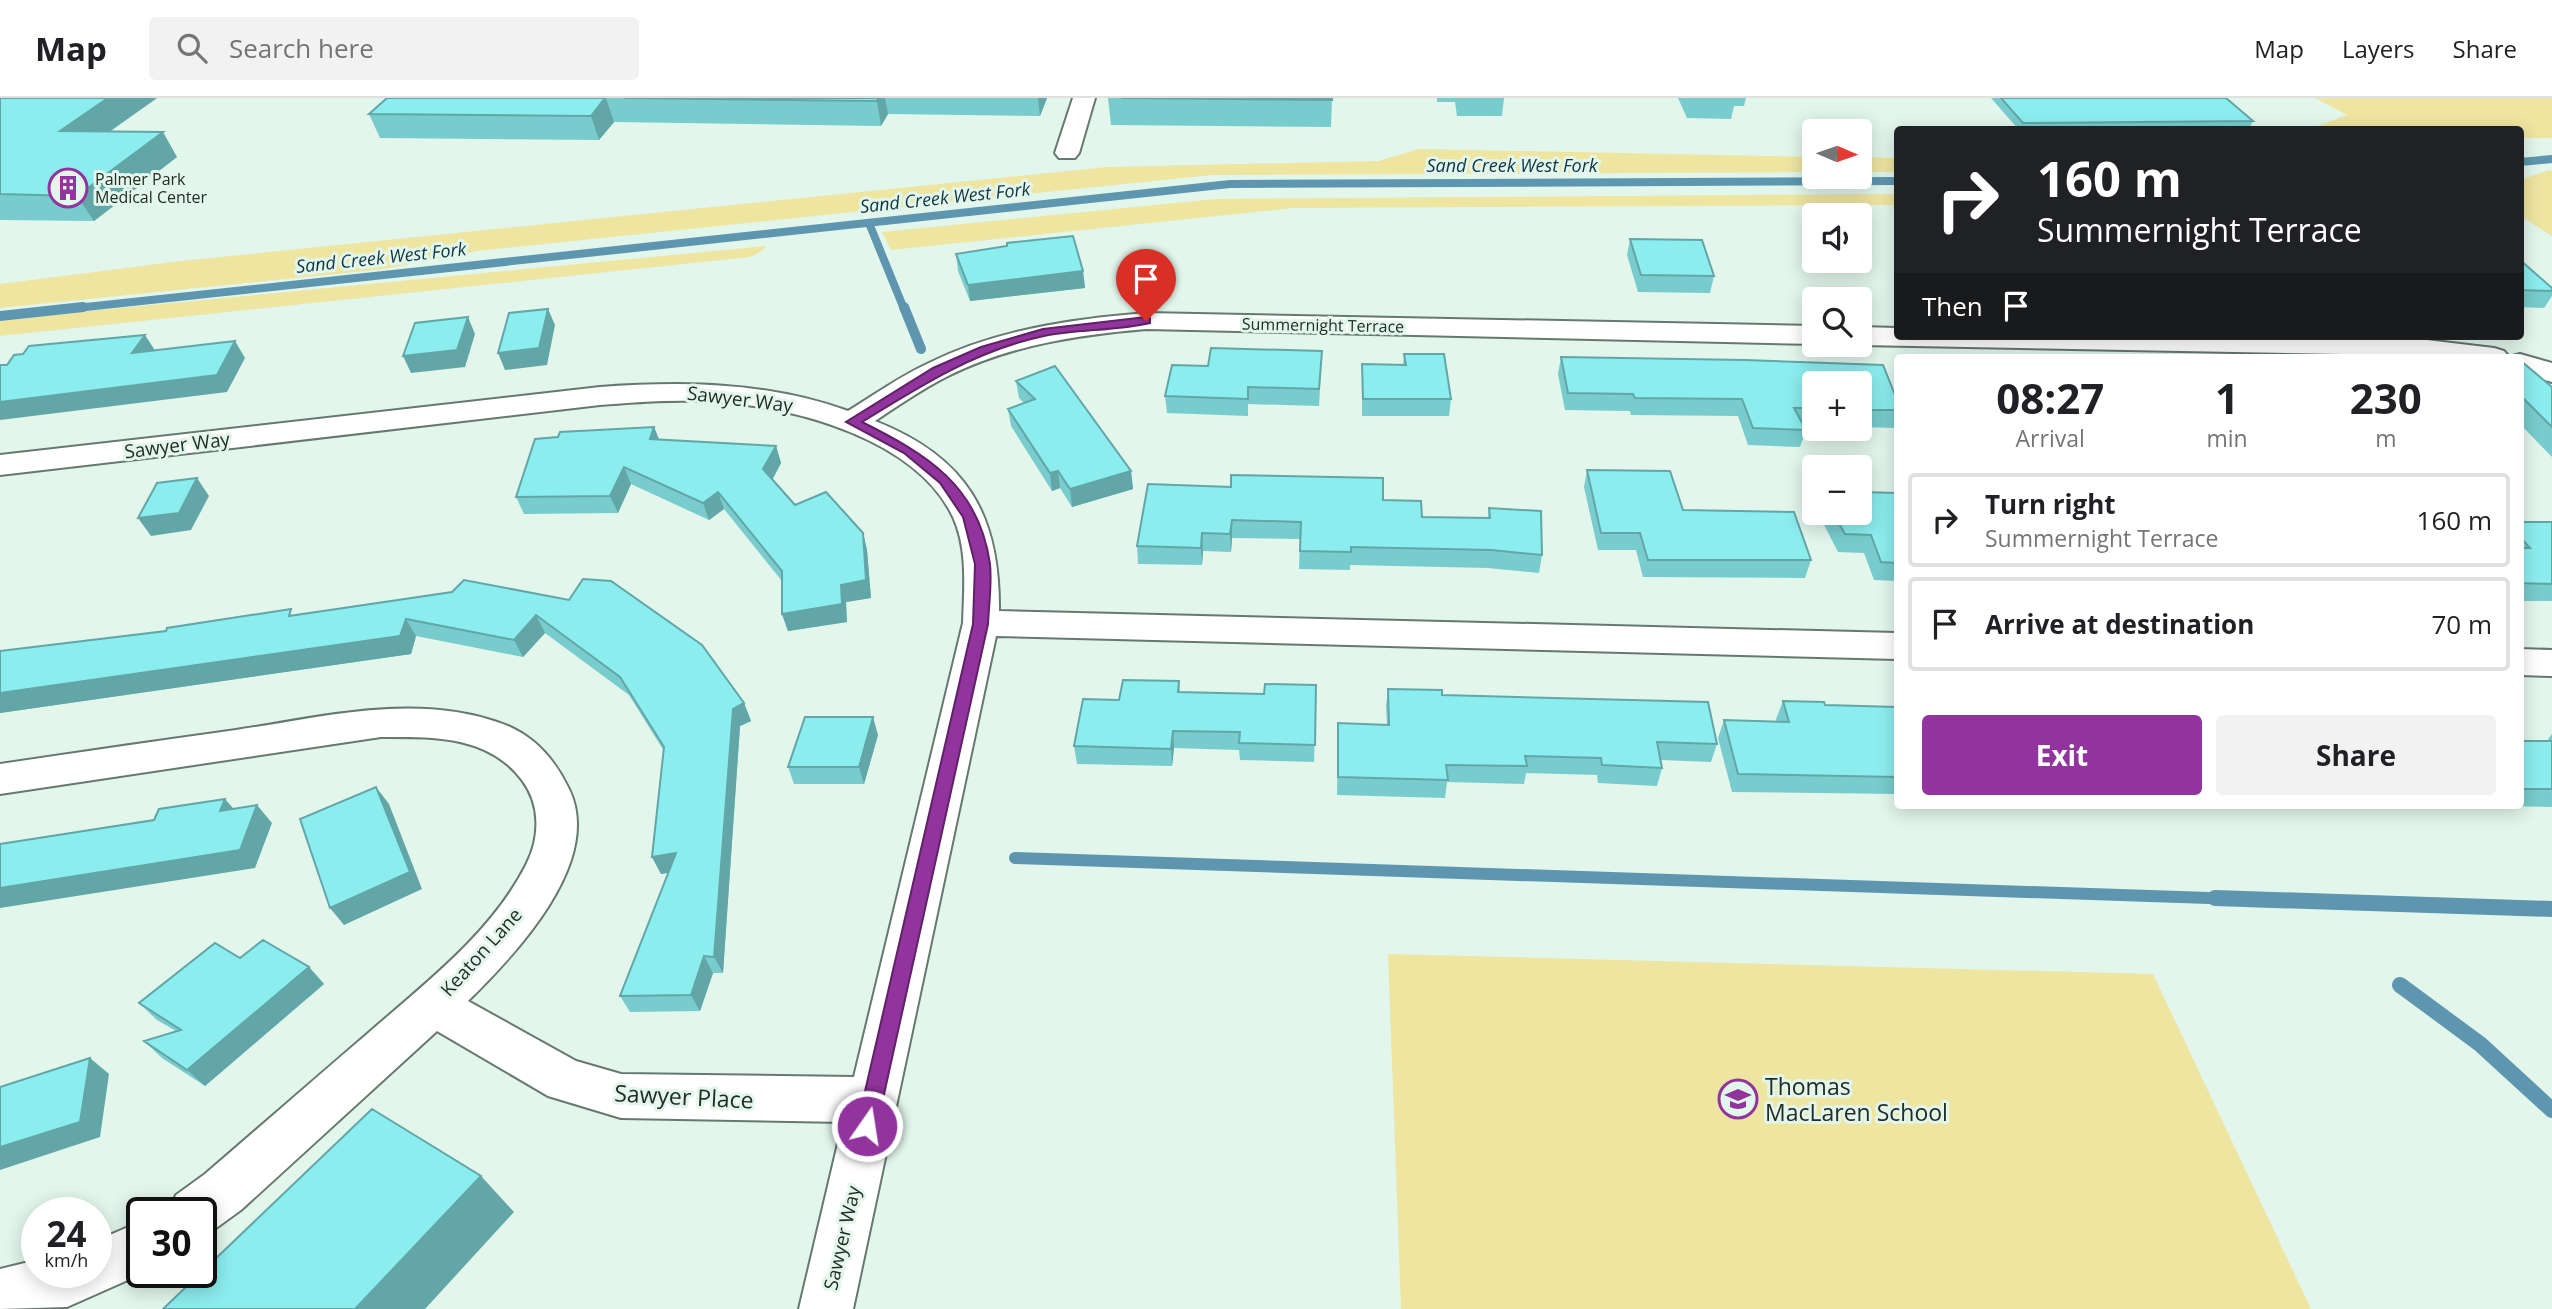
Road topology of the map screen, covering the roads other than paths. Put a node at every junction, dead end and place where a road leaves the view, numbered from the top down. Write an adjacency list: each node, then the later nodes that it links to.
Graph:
1 (1084, 98): 2 (street)
2 (1067, 153)
3 (1802, 335): 10 (street, Summernight Terrace)
4 (1872, 336): 5 (street)
5 (1894, 337)
6 (2046, 340): 7 (street)
7 (2469, 354)
8 (2524, 364): 9 (street)
9 (2552, 373)
10 (852, 422): 11 (street, Sawyer Way); 12 (street, Sawyer Way)
11 (0, 465)
12 (981, 624): 13 (street); 18 (street, Sawyer Way)
13 (1894, 646)
14 (2524, 662): 15 (street)
15 (2552, 663)
16 (0, 779): 17 (street, Keaton Lane)
17 (433, 1006): 18 (street, Sawyer Place); 19 (street, Keaton Lane)
18 (873, 1100): 22 (street, Sawyer Way)
19 (216, 1197)
20 (34, 1288): 21 (street)
21 (0, 1296)
22 (826, 1309)

